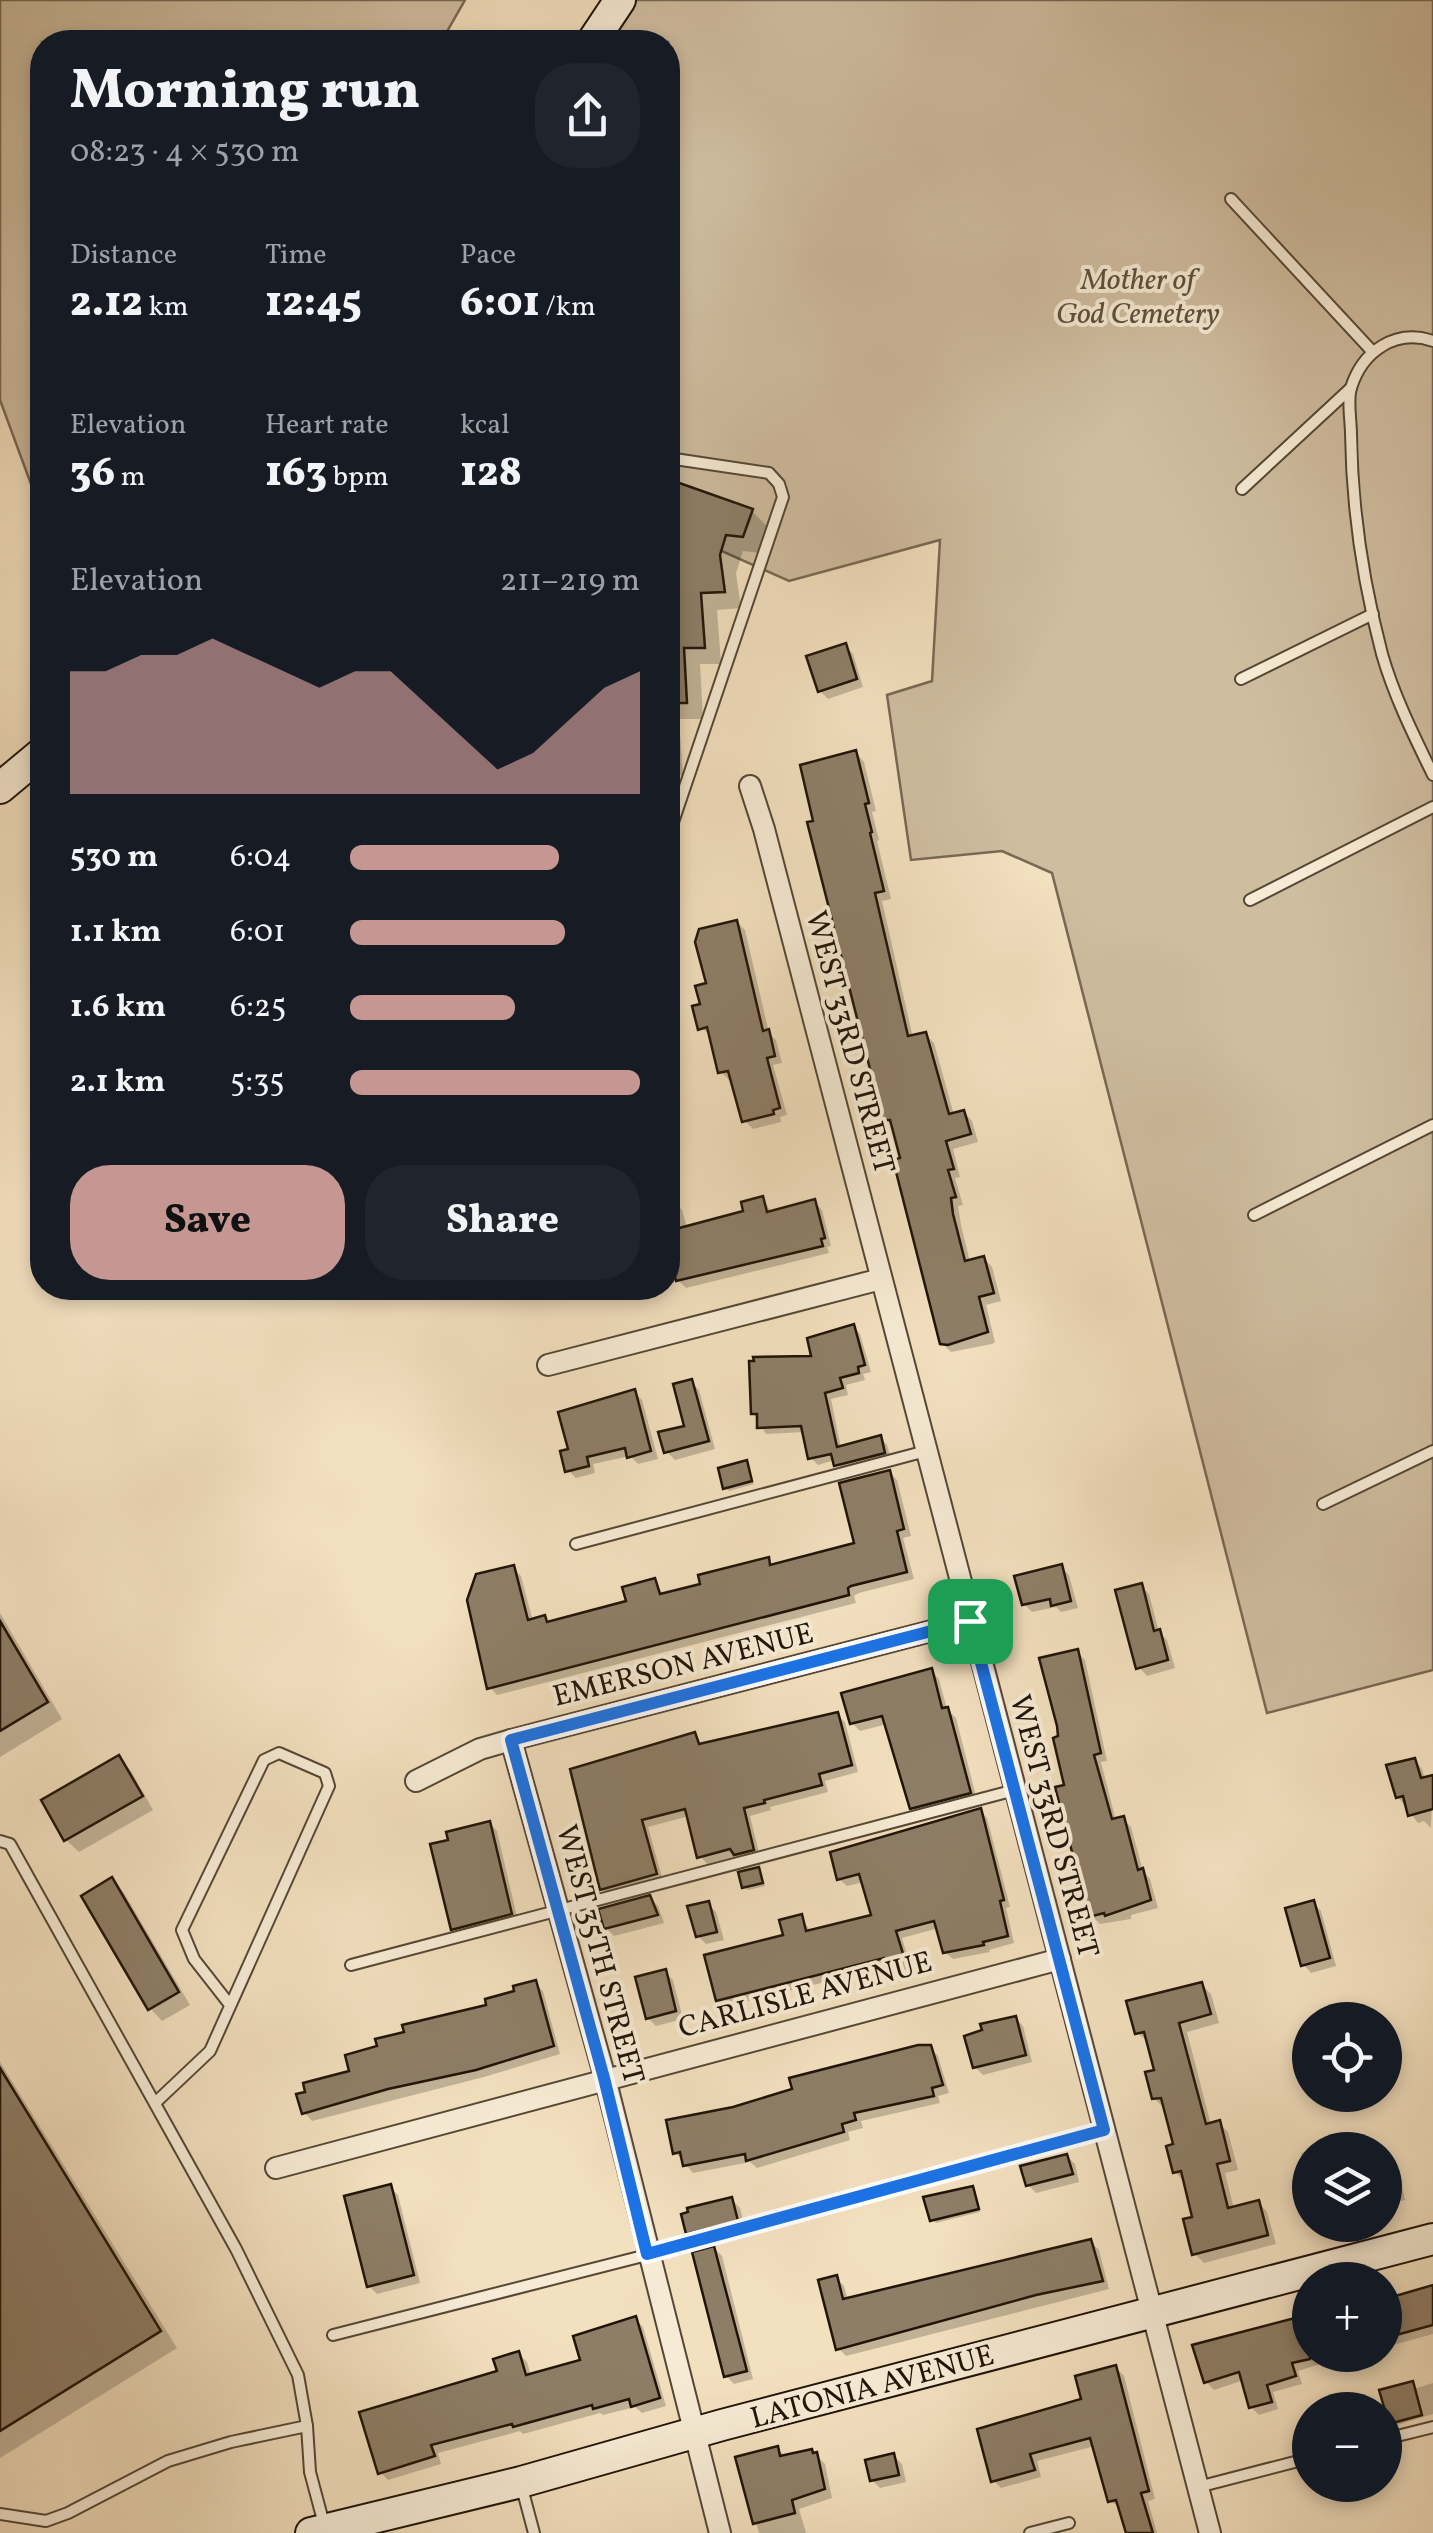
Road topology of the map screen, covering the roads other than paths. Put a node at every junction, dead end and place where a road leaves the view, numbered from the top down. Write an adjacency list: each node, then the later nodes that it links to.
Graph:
1 (620, 0): 2 (street)
2 (600, 30)
3 (1230, 199): 5 (lane)
4 (1433, 342): 5 (lane)
5 (1371, 350): 6 (lane)
6 (1351, 387): 8 (lane); 9 (lane)
7 (680, 460): 15 (lane)
8 (1242, 489)
9 (1373, 614): 10 (lane); 12 (lane)
10 (1242, 680)
11 (30, 763): 14 (street)
12 (1433, 774)
13 (750, 786): 20 (street, WEST 33RD STREET)
14 (0, 788)
15 (680, 802)
16 (1433, 807): 17 (lane)
17 (1250, 900)
18 (1433, 1124): 19 (lane)
19 (1254, 1215)
20 (881, 1278): 21 (street); 22 (street, WEST 33RD STREET)
21 (548, 1365)
22 (926, 1451): 25 (lane); 26 (street, WEST 33RD STREET)
23 (1433, 1451): 24 (lane)
24 (1323, 1504)
25 (576, 1544)
26 (970, 1621): 27 (street, EMERSON AVENUE); 29 (street, WEST 33RD STREET)
27 (511, 1740): 28 (street, EMERSON AVENUE); 31 (street, WEST 35TH STREET)
28 (416, 1781)
29 (1015, 1790): 31 (lane); 32 (street, WEST 33RD STREET)
30 (0, 1841): 36 (lane)
31 (558, 1910): 33 (lane); 35 (street, WEST 35TH STREET)
32 (1060, 1959): 35 (street, CARLISLE AVENUE); 37 (street, WEST 33RD STREET)
33 (351, 1966)
34 (230, 2005): 34 (lane); 36 (lane)
35 (604, 2078): 38 (street, CARLISLE AVENUE); 40 (street, WEST 35TH STREET)
36 (155, 2103): 43 (lane)
37 (1104, 2130): 40 (lane); 41 (street, WEST 33RD STREET)
38 (276, 2168)
39 (1433, 2240): 41 (street, LATONIA AVENUE)
40 (647, 2254): 42 (lane); 45 (street, WEST 35TH STREET)
41 (1152, 2313): 45 (street, LATONIA AVENUE); 49 (street, WEST 33RD STREET)
42 (333, 2335)
43 (307, 2426): 50 (lane); 52 (lane)
44 (1433, 2426): 46 (lane)
45 (694, 2434): 48 (street, LATONIA AVENUE); 54 (street, WEST 35TH STREET)
46 (1402, 2434)
47 (1292, 2463): 49 (lane)
48 (520, 2482): 52 (street, LATONIA AVENUE); 53 (lane)
49 (1198, 2487): 56 (street, WEST 33RD STREET)
50 (0, 2514)
51 (1069, 2523): 55 (lane)
52 (318, 2531)
53 (534, 2533)
54 (720, 2533)
55 (1030, 2533)
56 (1210, 2533)

